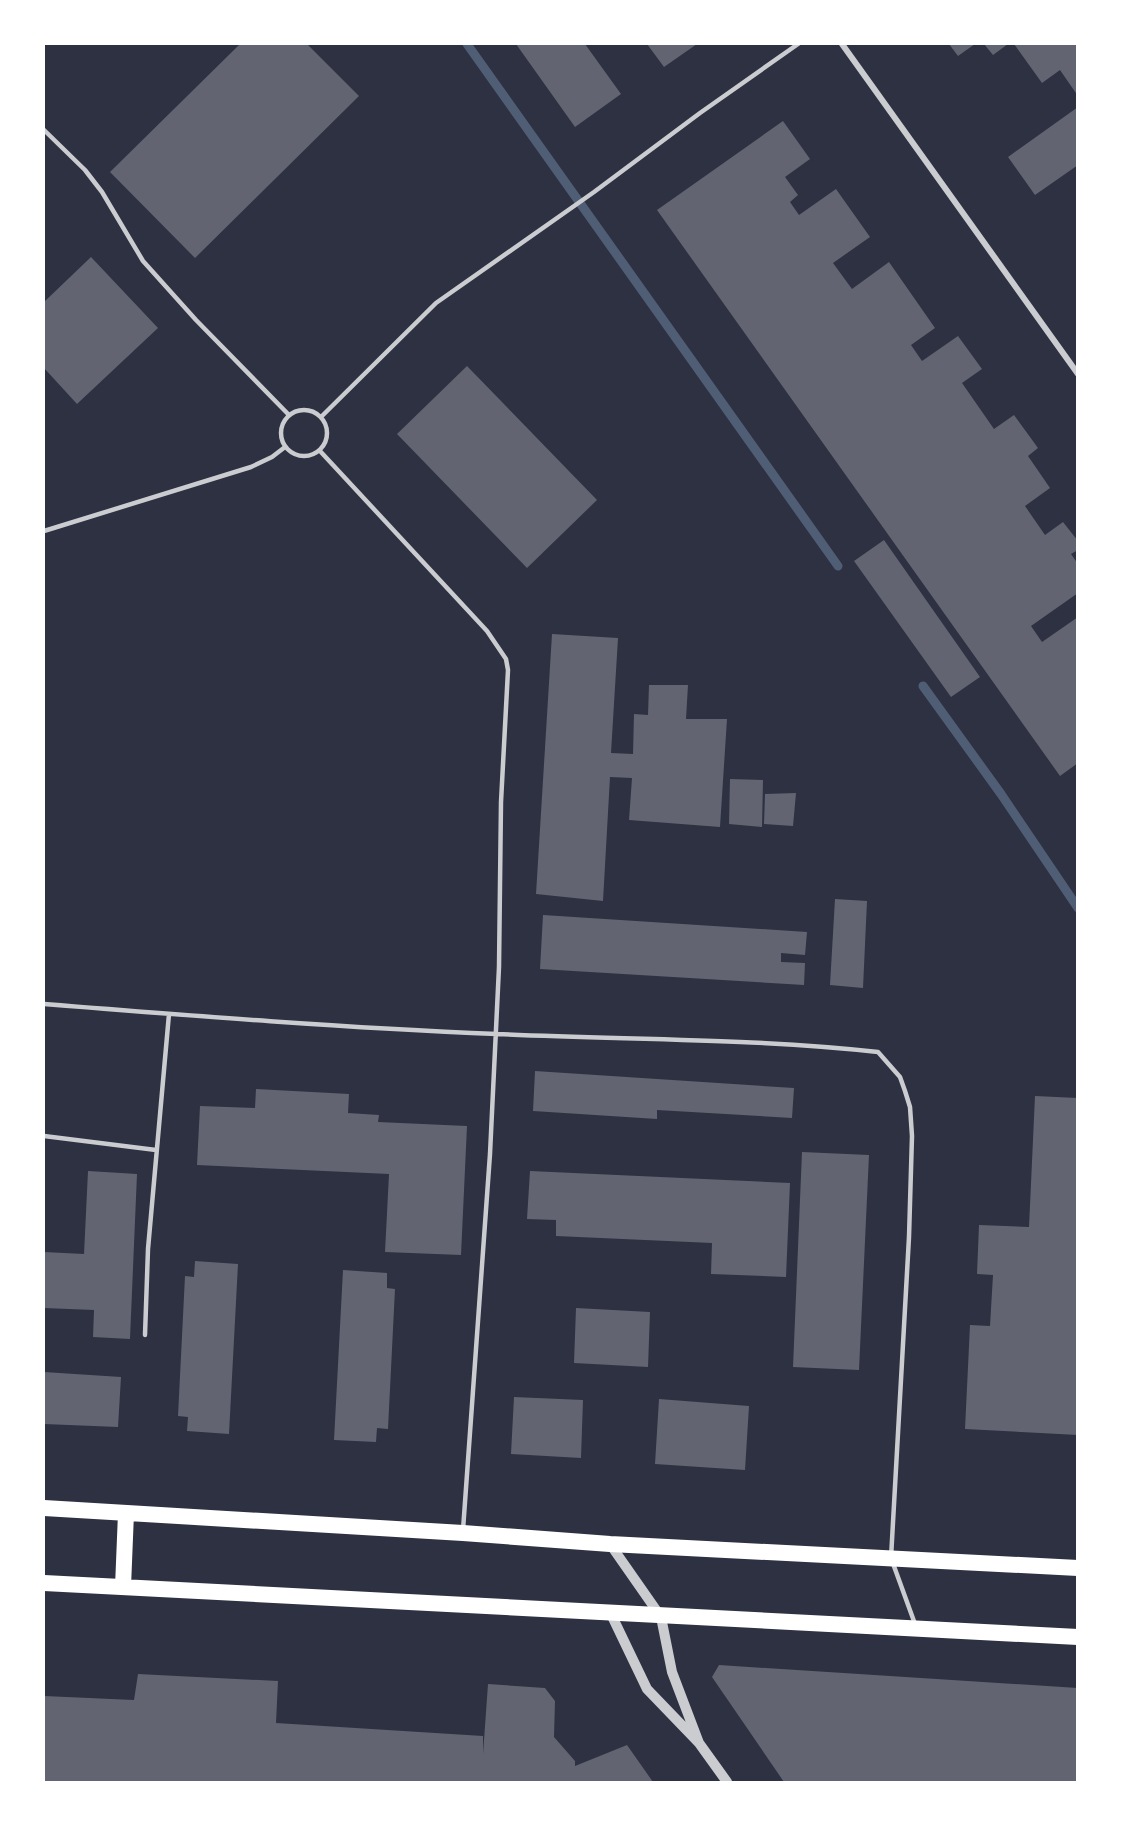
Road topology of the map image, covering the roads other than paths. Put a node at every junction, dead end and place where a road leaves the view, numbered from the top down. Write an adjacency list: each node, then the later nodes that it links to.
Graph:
1 (798, 44): 6 (lane)
2 (842, 44): 4 (street)
3 (44, 130): 5 (lane)
4 (1077, 374)
5 (289, 415): 6 (lane); 7 (lane)
6 (321, 417): 8 (lane)
7 (285, 447): 8 (lane); 9 (lane)
8 (320, 451): 12 (lane)
9 (44, 531)
10 (44, 1004): 11 (lane)
11 (169, 1014): 12 (lane); 14 (lane)
12 (495, 1034): 18 (lane); 20 (lane)
13 (44, 1136): 14 (lane)
14 (156, 1150): 15 (lane)
15 (146, 1335)
16 (44, 1508): 17 (highway)
17 (126, 1513): 18 (highway); 23 (highway)
18 (463, 1533): 19 (highway)
19 (610, 1544): 20 (highway); 25 (street)
20 (891, 1557): 21 (highway); 26 (lane)
21 (1077, 1568)
22 (44, 1583): 23 (highway)
23 (123, 1587): 24 (highway)
24 (611, 1614): 25 (highway); 28 (street)
25 (661, 1617): 26 (highway); 28 (street)
26 (917, 1629): 27 (highway)
27 (1077, 1637)
28 (699, 1743): 29 (street)
29 (728, 1782)

